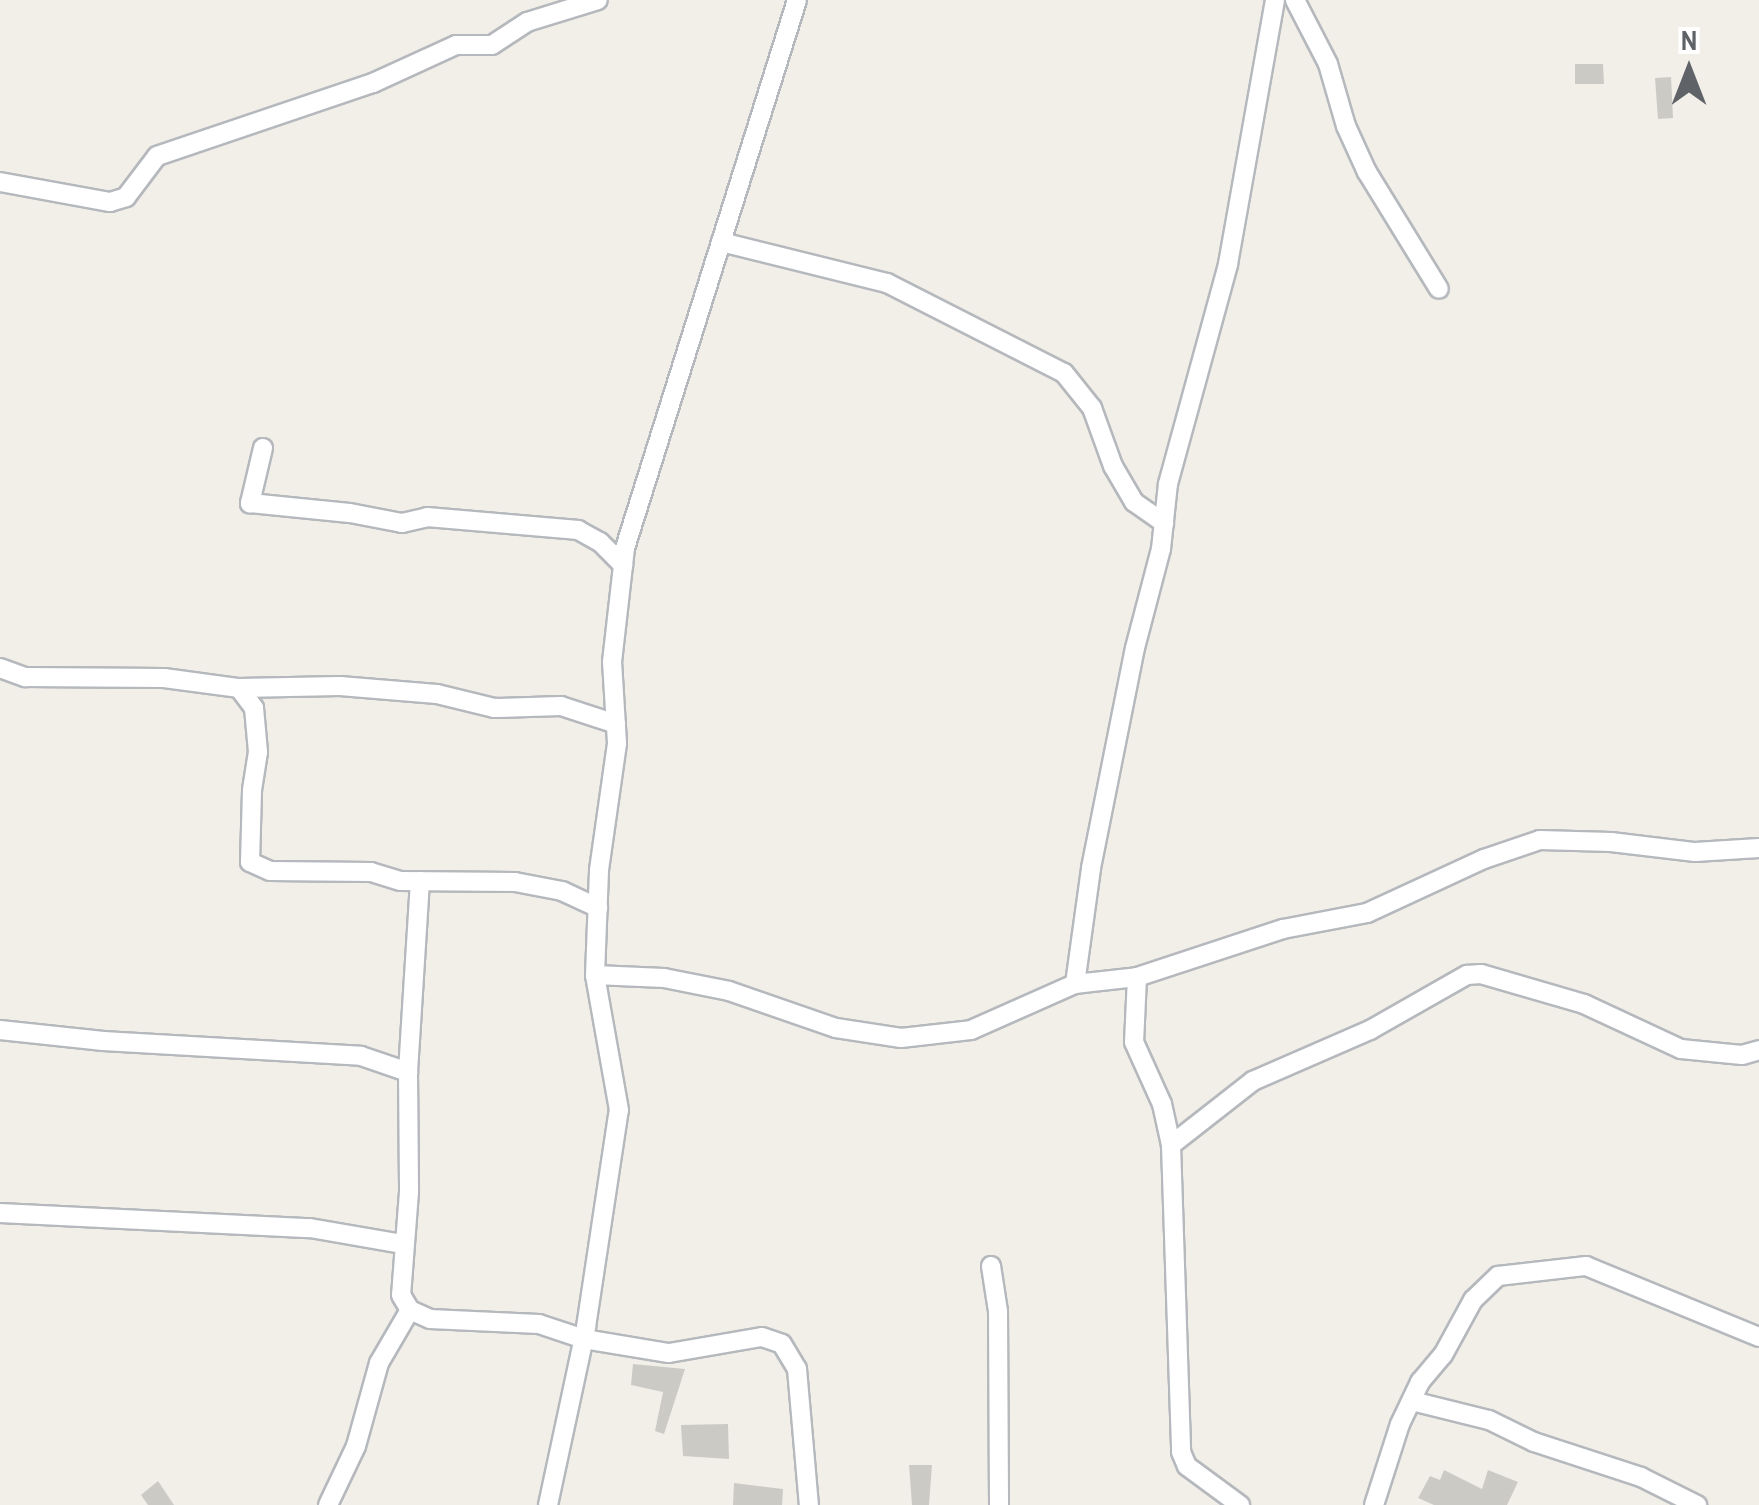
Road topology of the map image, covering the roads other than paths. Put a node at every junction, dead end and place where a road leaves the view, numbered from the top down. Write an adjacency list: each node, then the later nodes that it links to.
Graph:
1 (598, 0): 5 (street)
2 (797, 0): 6 (street)
3 (1276, 0): 9 (street)
4 (1295, 0): 7 (street)
5 (0, 182)
6 (722, 242): 9 (street); 10 (street)
7 (1438, 289)
8 (263, 448): 10 (street)
9 (1164, 523): 19 (street)
10 (623, 565): 13 (street)
11 (0, 668): 12 (street)
12 (238, 688): 13 (street); 15 (street)
13 (616, 724): 16 (street)
14 (1759, 848): 18 (street)
15 (420, 881): 16 (street); 22 (street)
16 (598, 908): 17 (street)
17 (595, 975): 19 (street); 29 (street)
18 (1137, 977): 19 (street); 23 (street)
19 (1075, 984)
20 (0, 1030): 22 (street)
21 (1759, 1050): 23 (street)
22 (408, 1072): 25 (street)
23 (1171, 1144): 35 (street)
24 (0, 1213): 25 (street)
25 (402, 1244): 27 (street)
26 (991, 1266): 34 (street)
27 (410, 1310): 29 (street); 31 (street)
28 (1759, 1337): 30 (street)
29 (584, 1339): 32 (street); 33 (street)
30 (1412, 1401): 36 (street); 37 (street)
31 (328, 1505)
32 (548, 1505)
33 (809, 1505)
34 (999, 1505)
35 (1240, 1505)
36 (1374, 1505)
37 (1697, 1505)

